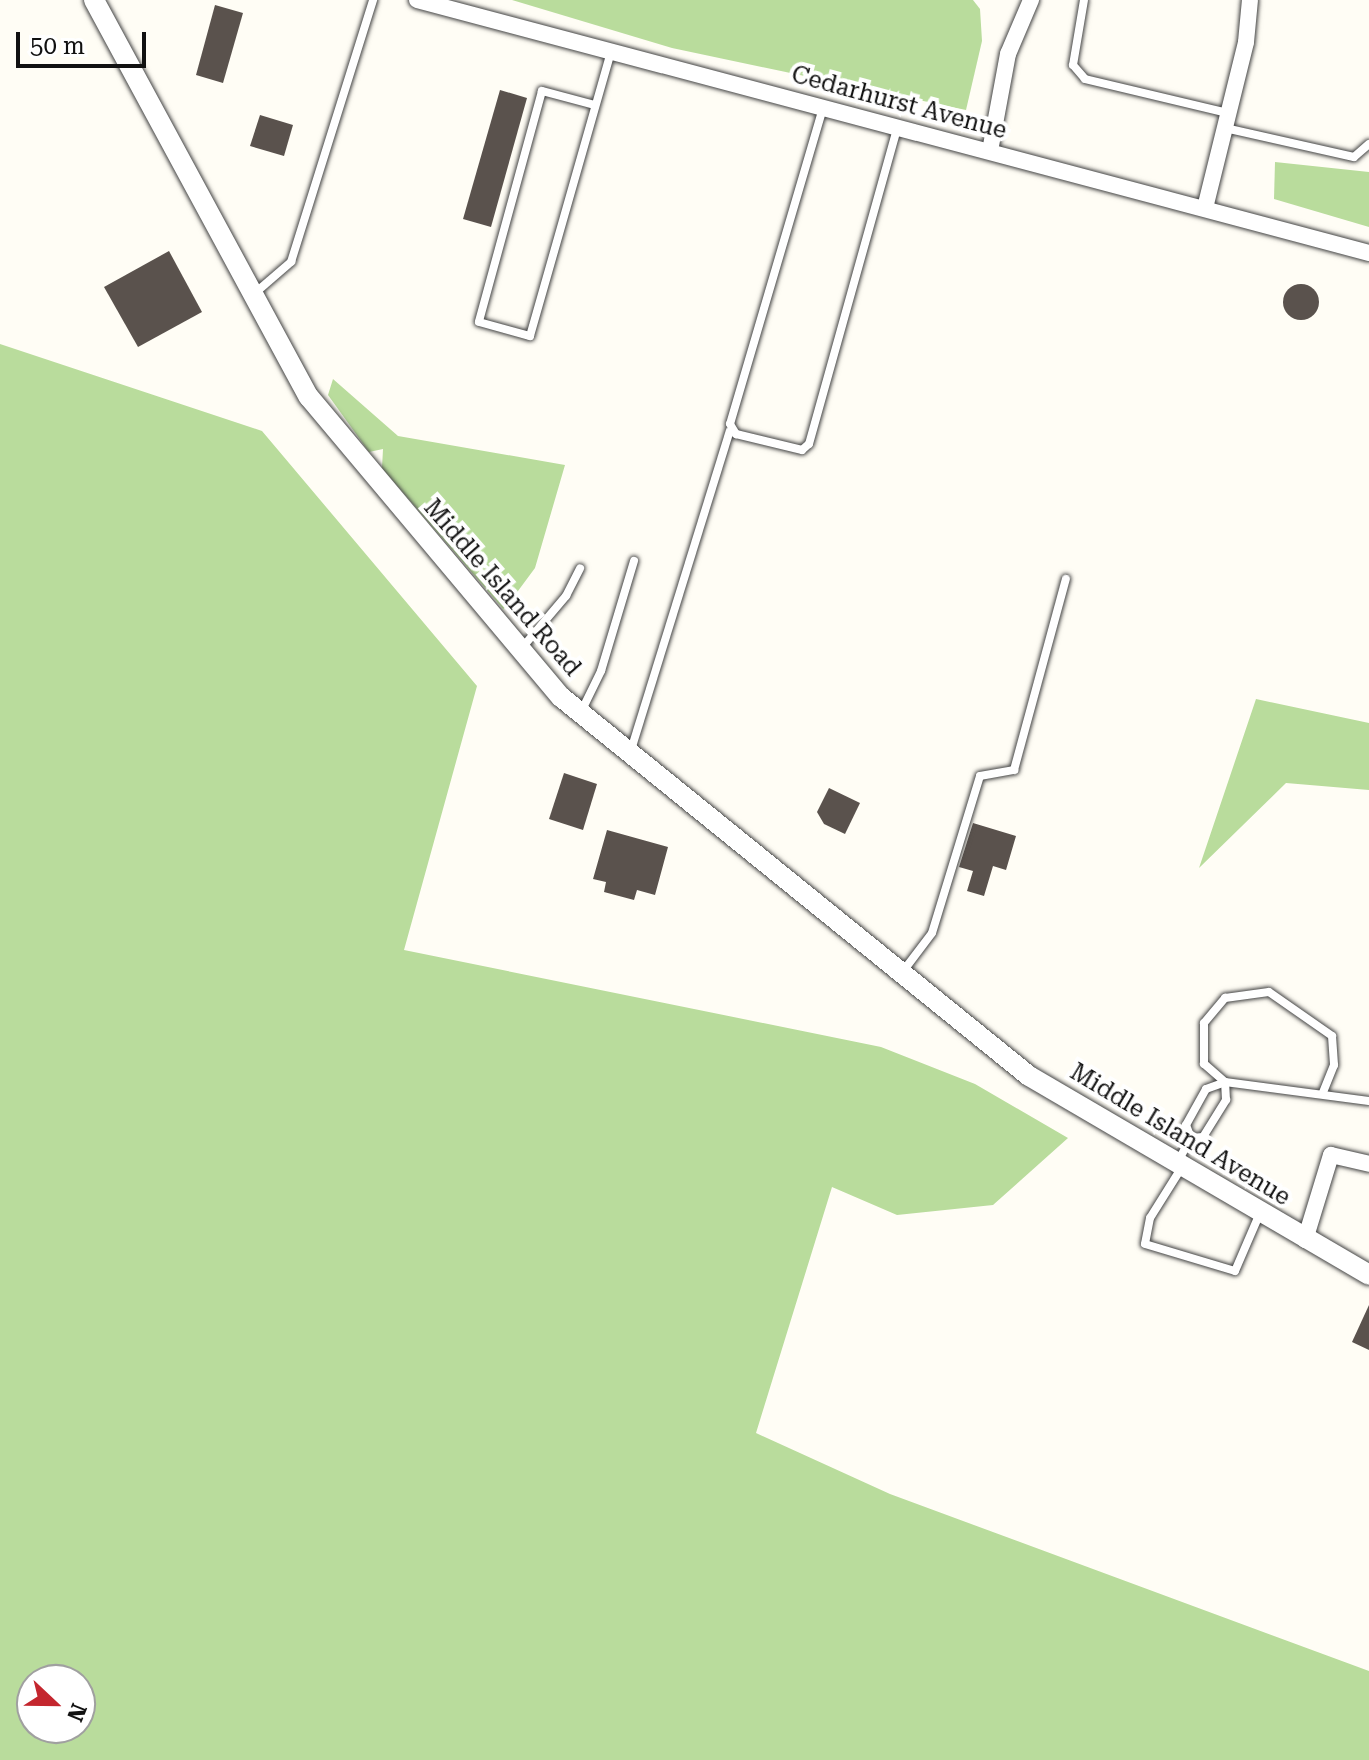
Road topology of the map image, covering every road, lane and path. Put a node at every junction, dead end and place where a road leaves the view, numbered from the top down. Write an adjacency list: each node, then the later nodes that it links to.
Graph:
1 (94, 0): 16 (street, Middle Island Road)
2 (373, 0): 16 (lane)
3 (417, 0): 7 (street, Cedarhurst Avenue)
4 (1031, 0): 13 (street)
5 (1084, 0): 10 (lane)
6 (1250, 0): 10 (street)
7 (611, 52): 8 (lane); 9 (street, Cedarhurst Avenue)
8 (595, 105): 8 (lane)
9 (823, 108): 11 (street, Cedarhurst Avenue); 17 (lane)
10 (1226, 120): 12 (lane); 14 (street)
11 (897, 127): 13 (street, Cedarhurst Avenue); 17 (lane)
12 (1369, 144)
13 (990, 151): 14 (street, Cedarhurst Avenue)
14 (1205, 208): 15 (street, Cedarhurst Avenue)
15 (1369, 253)
16 (253, 295): 21 (street, Middle Island Road)
17 (730, 431): 23 (lane)
18 (634, 561): 22 (lane)
19 (580, 568): 21 (lane)
20 (1066, 579): 24 (lane)
21 (521, 650): 22 (street, Middle Island Road)
22 (581, 713): 23 (street, Middle Island Road)
23 (630, 752): 24 (street, Middle Island Road)
24 (904, 970): 25 (street, Middle Island Road)
25 (1029, 1076): 31 (street, Middle Island Avenue)
26 (1225, 1082): 27 (lane); 27 (lane); 29 (lane); 29 (lane)
27 (1323, 1092): 28 (lane)
28 (1369, 1101)
29 (1191, 1138): 31 (lane)
30 (1369, 1164): 33 (street)
31 (1179, 1165): 32 (street, Middle Island Avenue); 32 (lane)
32 (1260, 1213): 33 (street, Middle Island Avenue)
33 (1305, 1240): 34 (street)
34 (1369, 1275)

